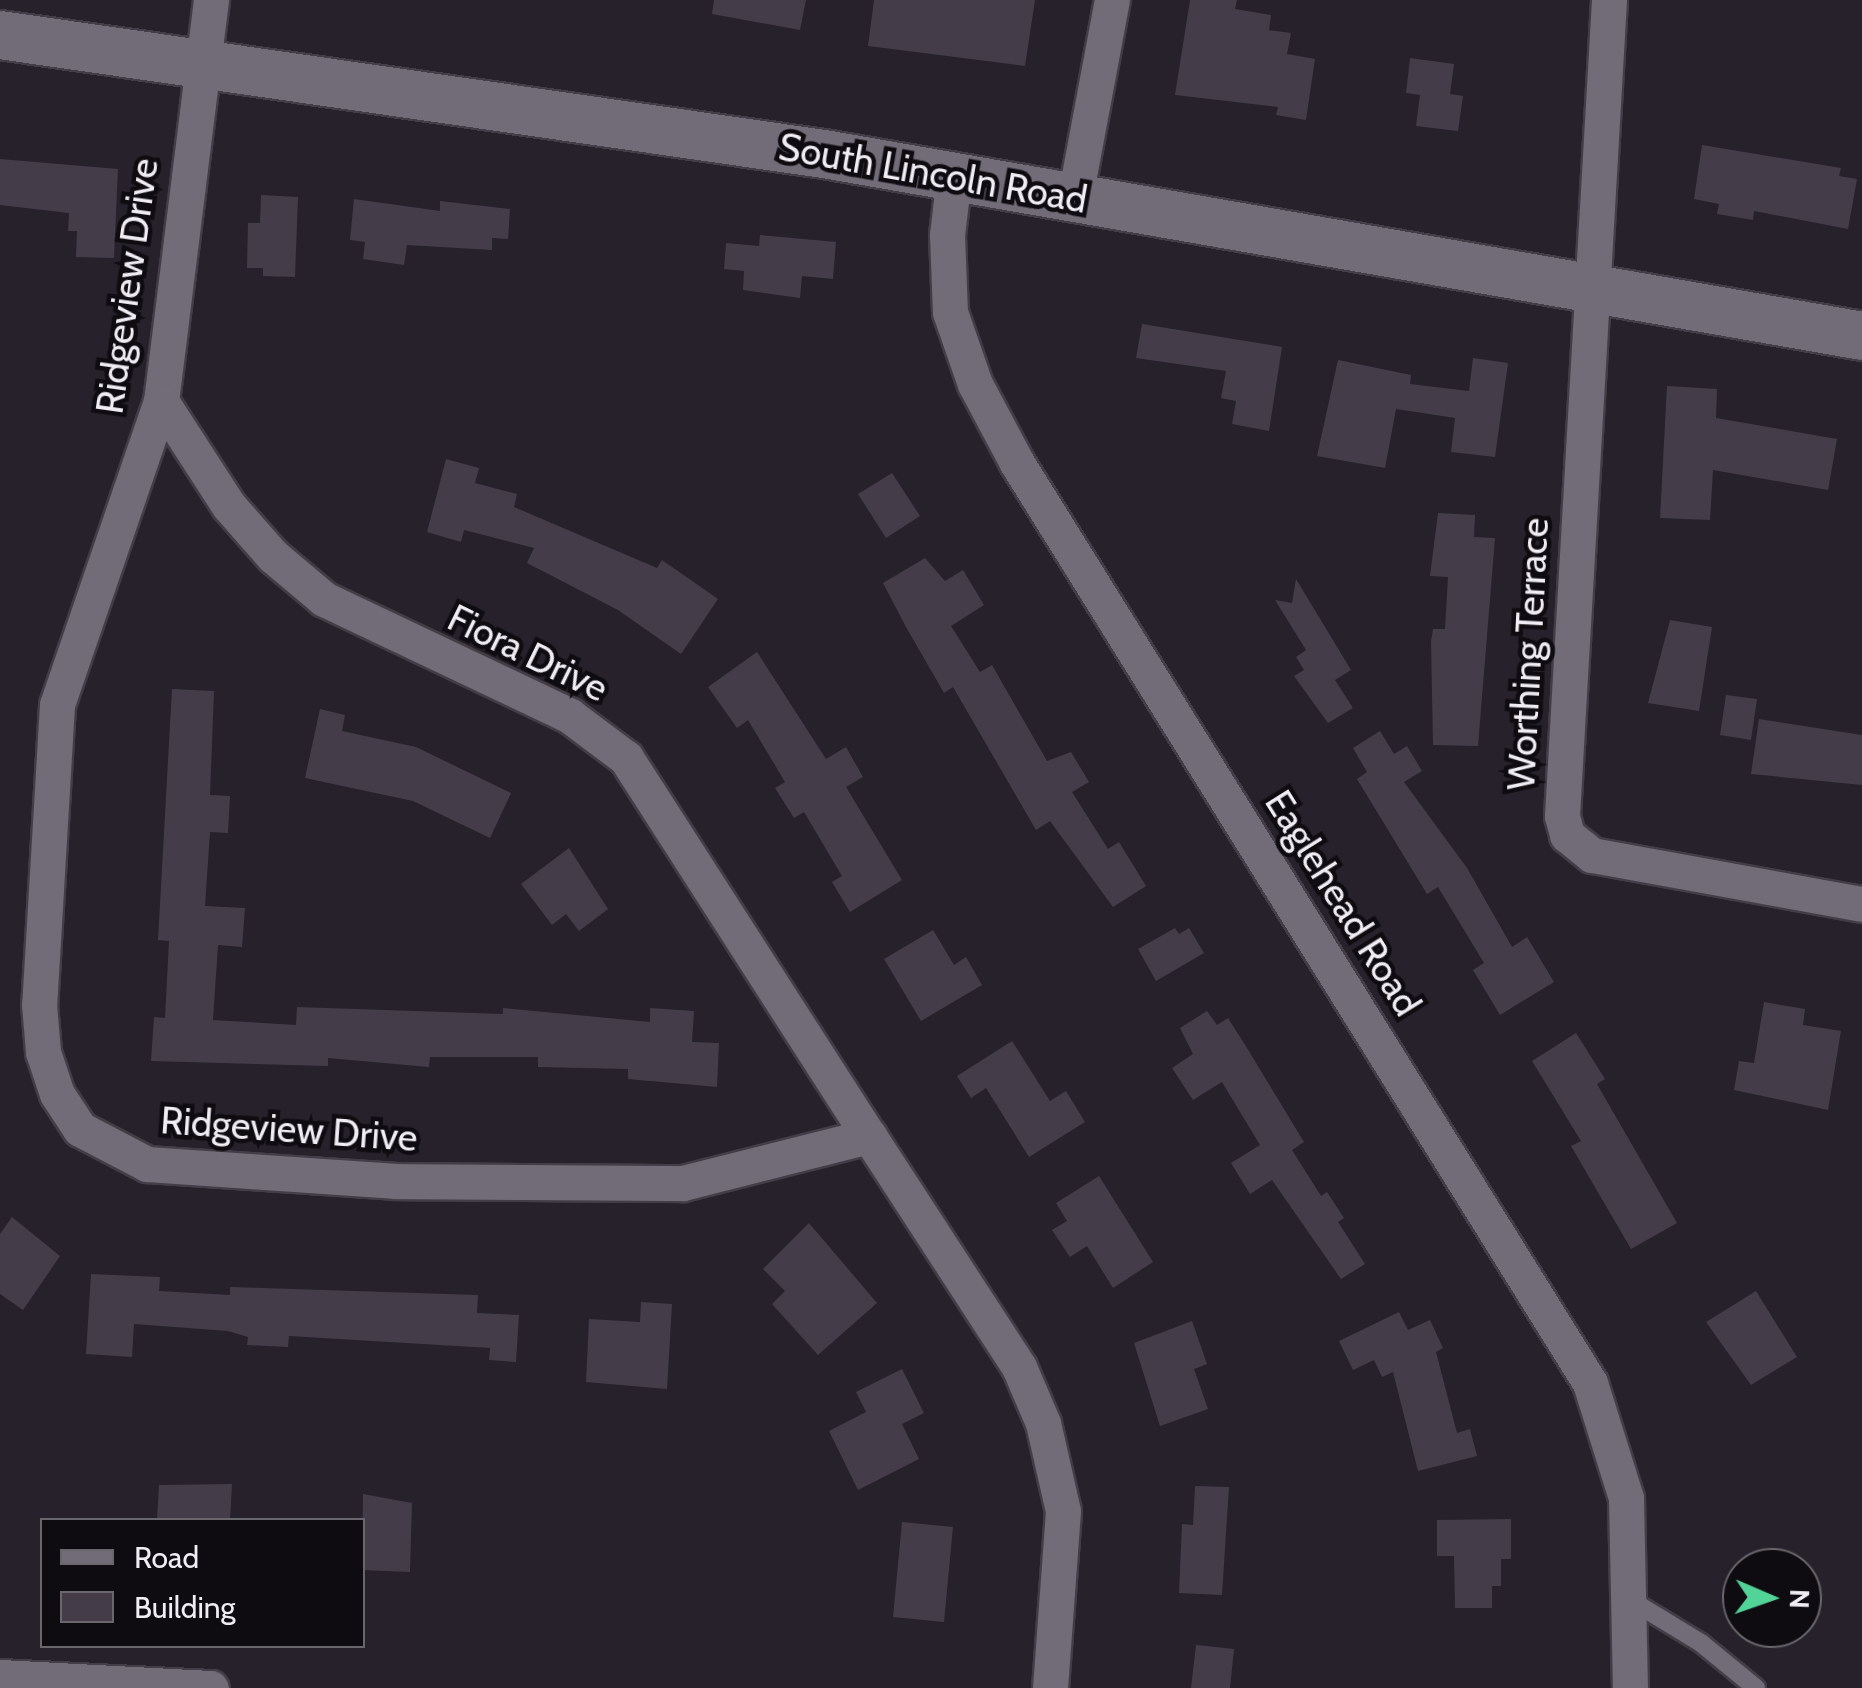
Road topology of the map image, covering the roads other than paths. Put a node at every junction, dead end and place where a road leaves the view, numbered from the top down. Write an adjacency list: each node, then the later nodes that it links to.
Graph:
1 (210, 0): 5 (street, Ridgeview Drive)
2 (1112, 0): 7 (street)
3 (1608, 0): 8 (street, Worthing Terrace)
4 (0, 35): 5 (street, South Lincoln Road)
5 (199, 64): 6 (street, South Lincoln Road); 10 (street, Ridgeview Drive)
6 (954, 176): 7 (street, South Lincoln Road); 13 (street, Eaglehead Road)
7 (1076, 196): 8 (street, South Lincoln Road)
8 (1593, 290): 9 (street, South Lincoln Road); 11 (street, Worthing Terrace)
9 (1862, 336)
10 (161, 402): 12 (street, Fiora Drive); 12 (street, Ridgeview Drive)
11 (1862, 904)
12 (869, 1136): 16 (street)
13 (1632, 1601): 17 (street, Eaglehead Road); 18 (lane)
14 (0, 1676): 15 (street)
15 (211, 1688)
16 (1050, 1688)
17 (1630, 1688)
18 (1756, 1688)

